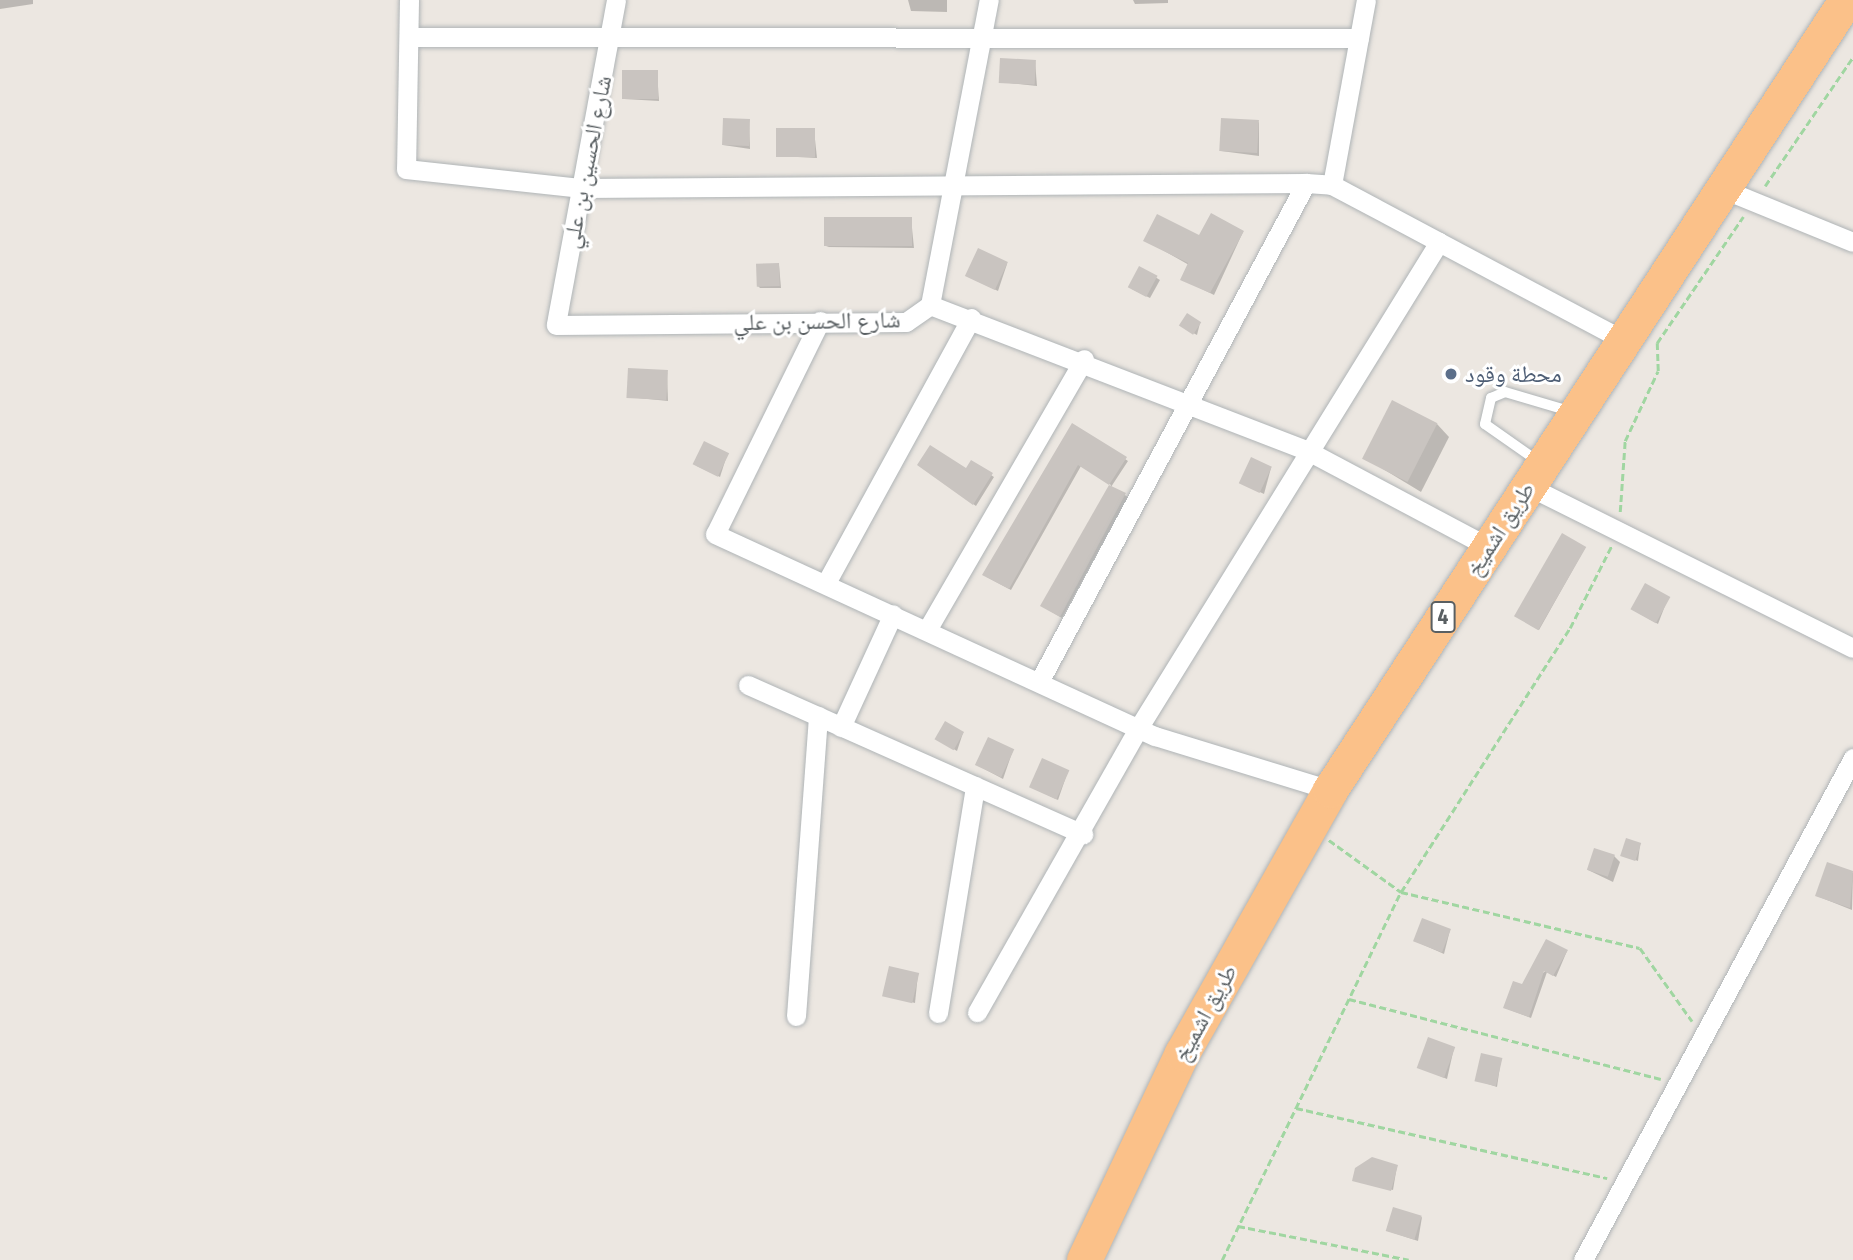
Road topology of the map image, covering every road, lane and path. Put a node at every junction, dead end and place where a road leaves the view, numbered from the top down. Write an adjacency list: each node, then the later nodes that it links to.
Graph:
1 (409, 0): 6 (street)
2 (616, 0): 8 (street, شارع الحسين بن علي)
3 (989, 0): 9 (street, شارع الحسن بن علي)
4 (1366, 0): 7 (street)
5 (1846, 0): 15 (highway, طريق اشميخ / 4)
6 (409, 37): 8 (street); 14 (street)
7 (1359, 38): 9 (street); 13 (street)
8 (609, 39): 9 (street); 14 (street, شارع الحسين بن علي)
9 (981, 40): 11 (street, شارع الحسن بن علي)
10 (1853, 57): 15 (path)
11 (954, 183): 12 (street); 14 (street); 18 (street, شارع الحسن بن علي)
12 (1306, 183): 13 (street); 24 (street)
13 (1332, 185): 16 (street)
14 (582, 188): 21 (street, شارع الحسين بن علي)
15 (1738, 195): 17 (street); 22 (highway, طريق اشميخ / 4); 28 (path)
16 (1439, 242): 22 (street); 26 (street)
17 (1853, 242)
18 (930, 305): 19 (street); 20 (street, شارع الحسن بن علي)
19 (971, 318): 23 (street); 30 (street)
20 (820, 321): 21 (street, شارع الحسن بن علي); 30 (street)
21 (556, 325)
22 (1623, 340): 25 (highway, طريق اشميخ / 4)
23 (1084, 359): 24 (street); 32 (street)
24 (1189, 405): 26 (street); 34 (street)
25 (1576, 412): 27 (highway, طريق اشميخ / 4); 27 (lane)
26 (1311, 452): 29 (street); 38 (street)
27 (1535, 475): 28 (street); 29 (highway, طريق اشميخ / 4)
28 (1619, 531): 33 (street); 44 (path)
29 (1488, 546): 41 (highway, طريق اشميخ / 4)
30 (826, 583): 31 (street)
31 (893, 614): 32 (street); 37 (street)
32 (927, 630): 34 (street)
33 (1853, 648)
34 (1039, 682): 38 (street)
35 (748, 685): 36 (street)
36 (818, 716): 37 (street); 48 (street)
37 (841, 727): 40 (street)
38 (1139, 727): 41 (street); 43 (street)
39 (1853, 758): 49 (street)
40 (975, 786): 43 (street); 47 (street)
41 (1330, 790): 42 (highway, طريق اشميخ / 4)
42 (1311, 824): 44 (path); 54 (highway, طريق اشميخ / 4)
43 (1083, 834): 46 (street)
44 (1401, 892): 45 (path); 49 (path)
45 (1349, 999): 50 (path); 51 (path)
46 (977, 1012)
47 (938, 1013)
48 (796, 1016)
49 (1702, 1040): 50 (street)
50 (1679, 1084): 52 (street)
51 (1296, 1108): 52 (path); 53 (path)
52 (1625, 1182): 57 (street)
53 (1238, 1226): 55 (path); 56 (path)
54 (1084, 1260)
55 (1222, 1260)
56 (1409, 1260)
57 (1583, 1260)

